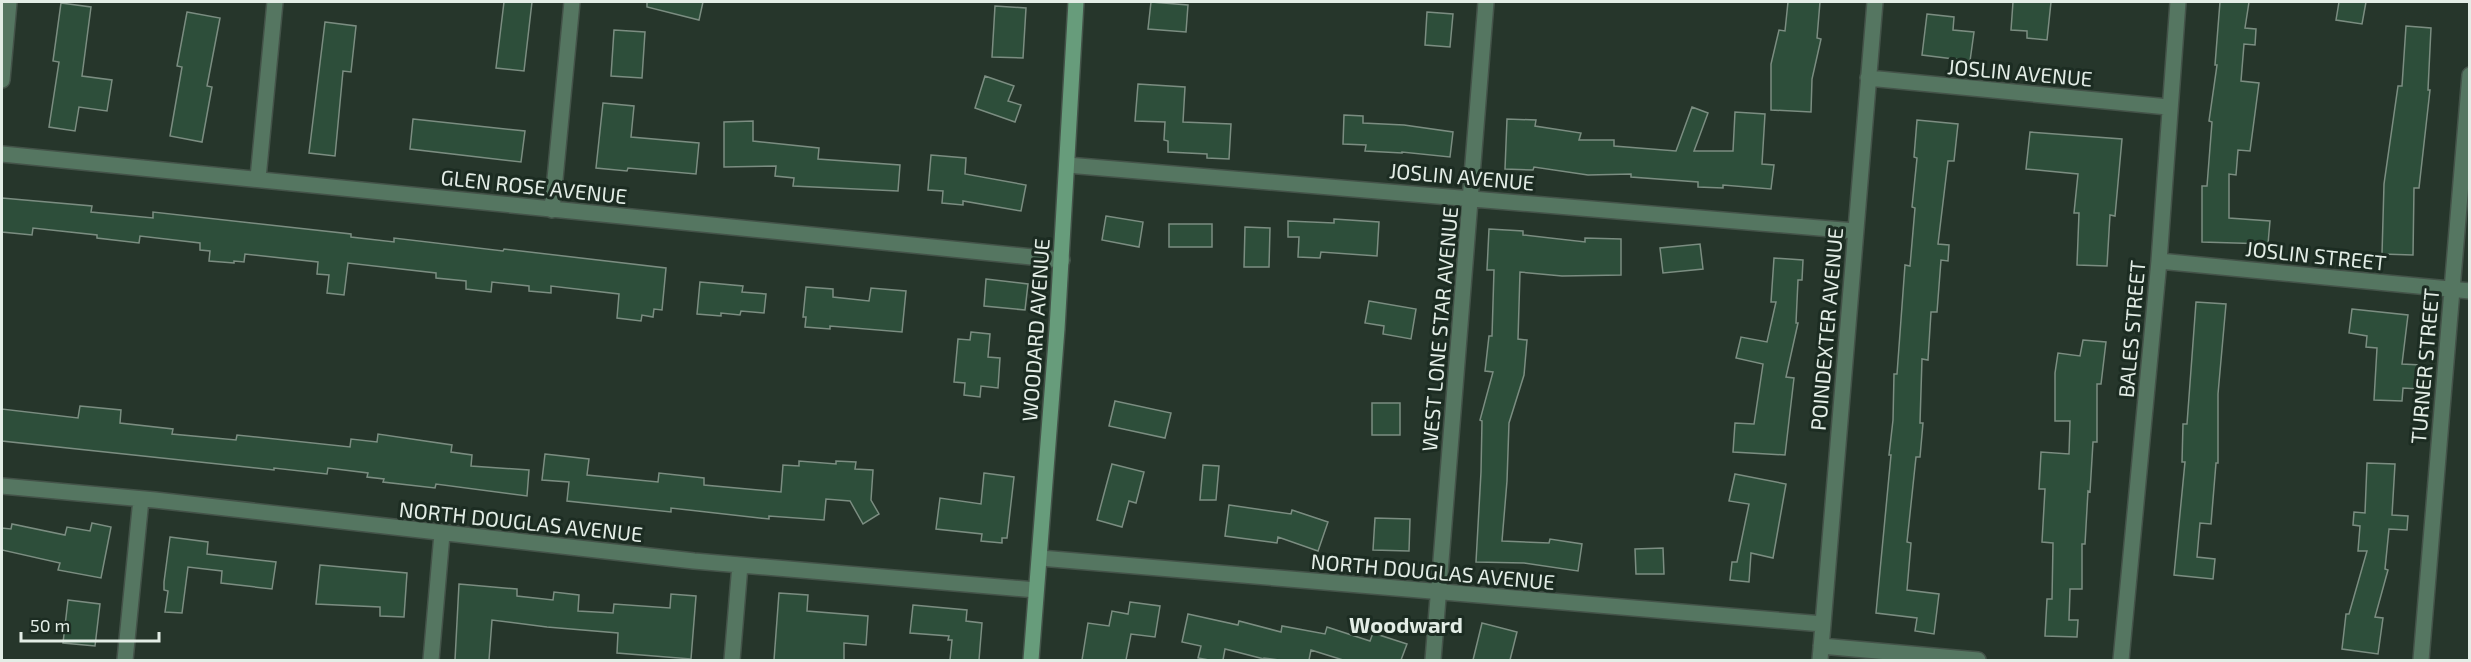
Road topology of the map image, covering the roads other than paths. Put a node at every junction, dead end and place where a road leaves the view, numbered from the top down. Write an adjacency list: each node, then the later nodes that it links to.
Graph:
1 (9, 2): 10 (street)
2 (275, 2): 14 (street)
3 (572, 2): 16 (street)
4 (1076, 2): 13 (street, WOODARD AVENUE)
5 (1486, 2): 15 (street, WEST LONE STAR AVENUE)
6 (1875, 2): 9 (street, POINDEXTER AVENUE)
7 (2178, 2): 11 (street, BALES STREET)
8 (2469, 75): 20 (street, TURNER STREET)
9 (1868, 78): 11 (street, JOSLIN AVENUE); 17 (street, POINDEXTER AVENUE)
10 (2, 80)
11 (2168, 107): 19 (street, BALES STREET)
12 (2, 154): 14 (street, GLEN ROSE AVENUE)
13 (1067, 165): 15 (street, JOSLIN AVENUE); 18 (street, WOODARD AVENUE)
14 (258, 178): 16 (street, GLEN ROSE AVENUE)
15 (1471, 198): 17 (street, JOSLIN AVENUE); 28 (street, WEST LONE STAR AVENUE)
16 (552, 210): 18 (street, GLEN ROSE AVENUE)
17 (1855, 231): 29 (street, POINDEXTER AVENUE)
18 (1062, 260): 25 (street, WOODARD AVENUE)
19 (2159, 261): 20 (street, JOSLIN STREET); 37 (street, BALES STREET)
20 (2452, 289): 21 (street, JOSLIN STREET); 38 (street, TURNER STREET)
21 (2469, 291)
22 (2, 486): 23 (street, NORTH DOUGLAS AVENUE)
23 (141, 499): 24 (street, NORTH DOUGLAS AVENUE); 31 (street)
24 (442, 534): 26 (street, NORTH DOUGLAS AVENUE); 32 (street)
25 (1040, 558): 27 (street, WOODARD AVENUE); 28 (street, NORTH DOUGLAS AVENUE)
26 (740, 565): 27 (street, NORTH DOUGLAS AVENUE); 33 (street)
27 (1036, 590): 34 (street, WOODARD AVENUE)
28 (1438, 592): 29 (street, NORTH DOUGLAS AVENUE); 35 (street, WEST LONE STAR AVENUE)
29 (1823, 624): 30 (street, POINDEXTER AVENUE)
30 (1821, 653): 36 (street)
31 (125, 660)
32 (431, 660)
33 (732, 660)
34 (1030, 660)
35 (1433, 660)
36 (1978, 660)
37 (2121, 660)
38 (2421, 660)

